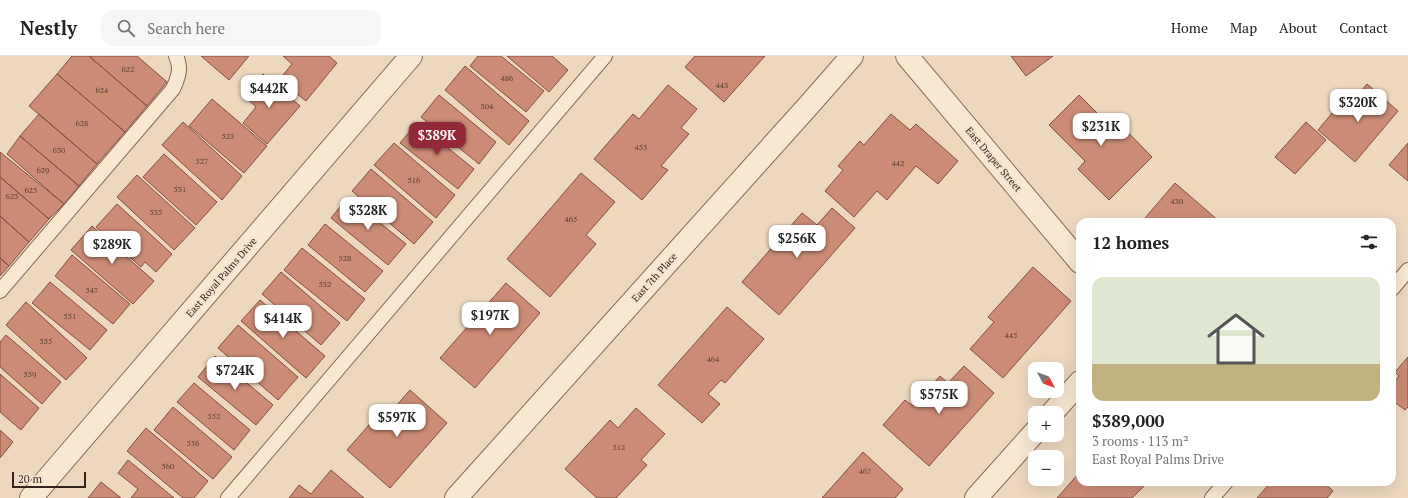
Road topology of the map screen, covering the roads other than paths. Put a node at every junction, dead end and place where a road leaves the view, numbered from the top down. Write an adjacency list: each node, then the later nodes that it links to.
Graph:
1 (176, 56): 9 (lane)
2 (411, 56): 14 (street, East Royal Palms Drive)
3 (605, 56): 15 (lane)
4 (852, 56): 16 (street, East 7th Place)
5 (907, 56): 6 (street, East Draper Street)
6 (1076, 257)
7 (1408, 270): 8 (lane)
8 (1396, 284)
9 (0, 291)
10 (1076, 386): 11 (street)
11 (1058, 406)
12 (1028, 440): 17 (street)
13 (1222, 486): 18 (lane)
14 (31, 498)
15 (228, 498)
16 (456, 498)
17 (976, 498)
18 (1212, 498)

